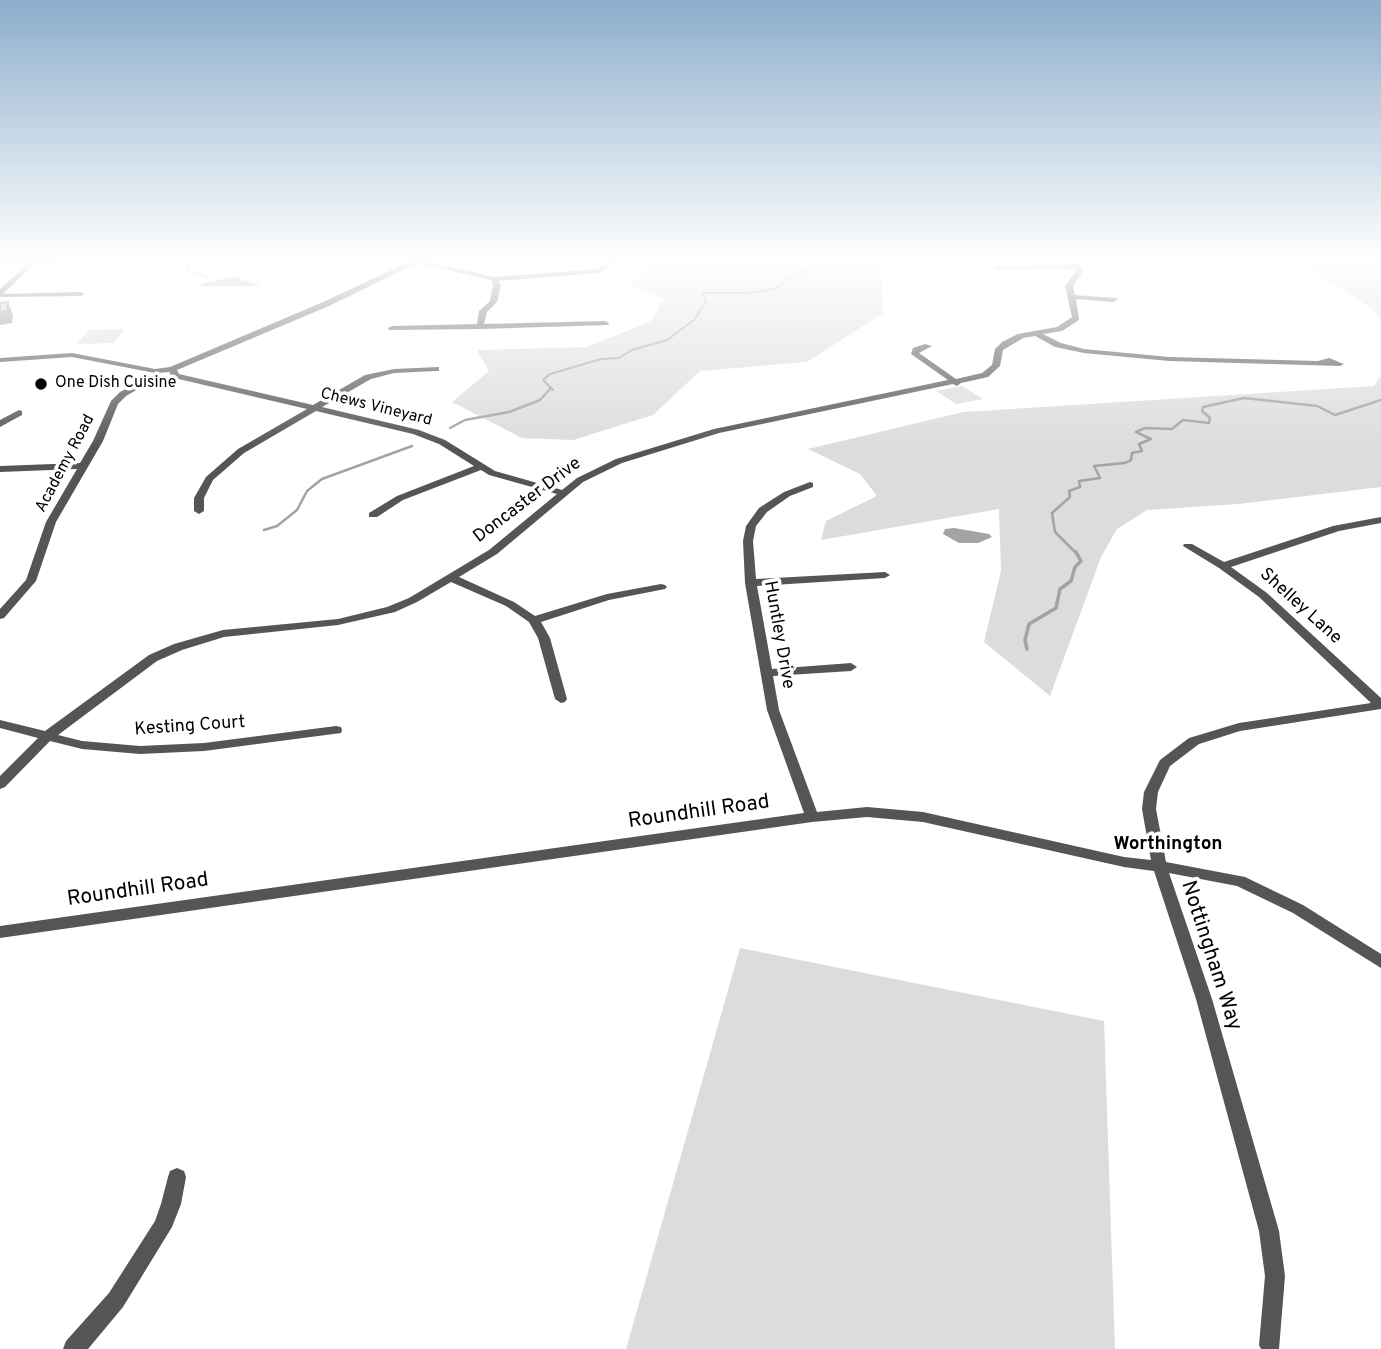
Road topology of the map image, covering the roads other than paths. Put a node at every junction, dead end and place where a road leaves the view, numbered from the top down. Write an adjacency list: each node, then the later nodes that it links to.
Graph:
1 (285, 322): 12 (street)
2 (481, 322): 5 (street)
3 (1072, 322): 7 (street, Doncaster Drive)
4 (605, 323): 5 (street)
5 (480, 327): 6 (street)
6 (392, 328)
7 (1037, 334): 10 (street); 14 (street, Doncaster Drive)
8 (928, 346): 14 (street)
9 (0, 360): 13 (street)
10 (1321, 362)
11 (436, 369): 15 (street)
12 (172, 372): 13 (street); 15 (street, Chews Vineyard)
13 (155, 374): 18 (street, Academy Road)
14 (957, 383): 22 (street, Doncaster Drive)
15 (315, 408): 19 (street, Chews Vineyard); 23 (street)
16 (19, 413): 17 (street)
17 (0, 424)
18 (84, 466): 20 (street); 32 (street, Academy Road)
19 (481, 467): 22 (street, Chews Vineyard); 24 (street)
20 (0, 470)
21 (810, 485): 30 (street, Huntley Drive)
22 (564, 493): 29 (street, Doncaster Drive)
23 (199, 511)
24 (373, 515)
25 (1381, 520): 27 (street)
26 (1188, 546): 27 (street, Shelley Lane)
27 (1223, 566): 37 (street, Shelley Lane)
28 (885, 575): 30 (street)
29 (451, 578): 33 (street); 40 (street, Doncaster Drive)
30 (751, 583): 35 (street, Huntley Drive)
31 (661, 587): 33 (street)
32 (0, 616)
33 (534, 621): 36 (street)
34 (851, 667): 35 (street)
35 (767, 673): 42 (street, Huntley Drive)
36 (561, 699)
37 (1381, 705): 43 (street, Nottingham Way)
38 (0, 724): 40 (street, Kesting Court)
39 (336, 730): 40 (street, Kesting Court)
40 (47, 736): 41 (street, Doncaster Drive)
41 (0, 784)
42 (812, 817): 43 (street, Roundhill Road); 44 (street, Roundhill Road)
43 (1160, 868): 45 (street, Roundhill Road); 47 (street, Nottingham Way)
44 (0, 932)
45 (1381, 962)
46 (177, 1177): 48 (street)
47 (1270, 1345)
48 (74, 1349)

